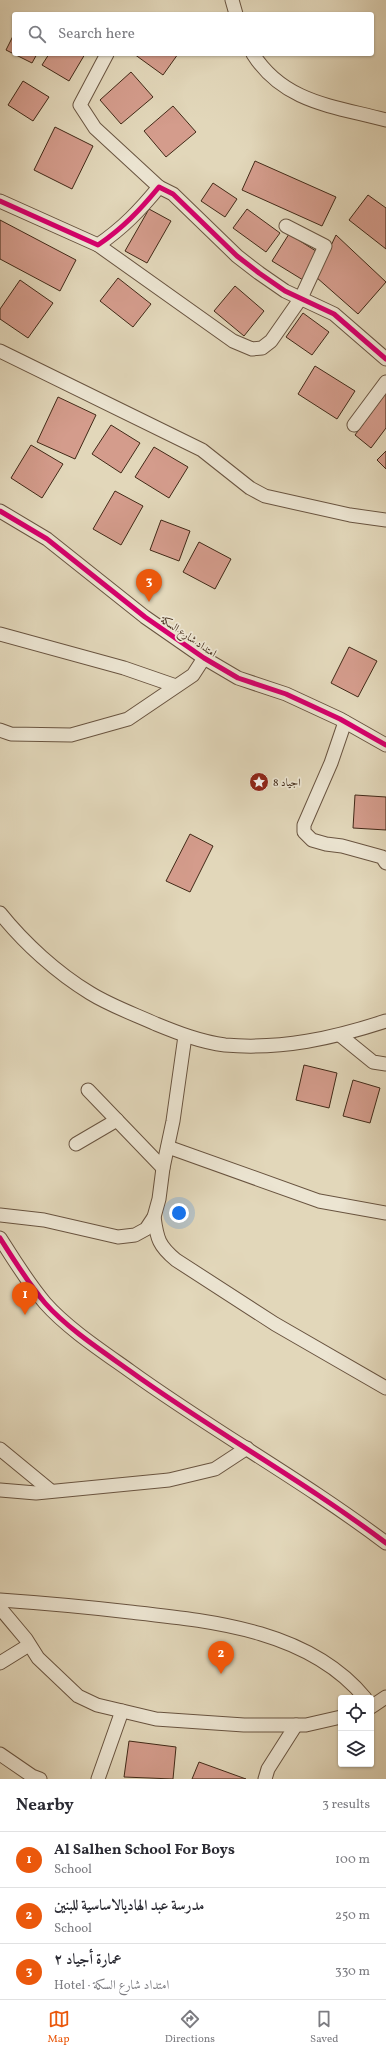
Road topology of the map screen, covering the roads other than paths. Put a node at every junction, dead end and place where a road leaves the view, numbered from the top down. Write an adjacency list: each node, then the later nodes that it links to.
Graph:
1 (232, 0): 2 (street)
2 (235, 12)
3 (106, 56): 6 (street)
4 (254, 56): 5 (street)
5 (386, 120)
6 (159, 187): 9 (street); 10 (street)
7 (0, 201): 9 (street)
8 (286, 226): 10 (street)
9 (98, 245): 10 (street)
10 (300, 298): 12 (street)
11 (0, 352): 16 (street)
12 (386, 359)
13 (386, 382): 14 (street)
14 (354, 425)
15 (0, 511): 18 (street, امتداد شارع السكة)
16 (386, 520)
17 (0, 634): 19 (street)
18 (204, 658): 19 (street); 20 (street, امتداد شارع السكة)
19 (176, 686): 21 (street)
20 (345, 722): 22 (street, امتداد شارع السكة); 23 (street)
21 (0, 730)
22 (386, 745)
23 (386, 863)
24 (0, 912): 26 (street)
25 (386, 1021): 27 (street)
26 (185, 1036): 27 (street); 32 (street)
27 (341, 1036): 28 (street)
28 (386, 1064)
29 (88, 1090): 30 (street)
30 (117, 1120): 31 (street); 33 (street)
31 (76, 1144)
32 (168, 1147): 33 (street); 34 (street)
33 (163, 1168): 36 (street)
34 (386, 1213)
35 (0, 1215): 36 (street)
36 (154, 1217): 38 (street)
37 (0, 1238): 39 (street)
38 (386, 1388)
39 (247, 1448): 42 (street); 43 (street)
40 (0, 1449): 42 (street)
41 (0, 1490): 42 (street)
42 (51, 1491)
43 (386, 1544)
44 (0, 1600): 48 (street)
45 (0, 1608): 46 (street)
46 (29, 1645): 47 (street); 51 (street)
47 (0, 1663)
48 (363, 1695)
49 (386, 1697): 50 (street)
50 (374, 1702)
51 (122, 1711): 53 (street); 56 (street)
52 (338, 1718): 53 (street)
53 (296, 1725): 57 (street)
54 (0, 1754): 55 (street)
55 (40, 1779)
56 (98, 1779)
57 (265, 1779)

